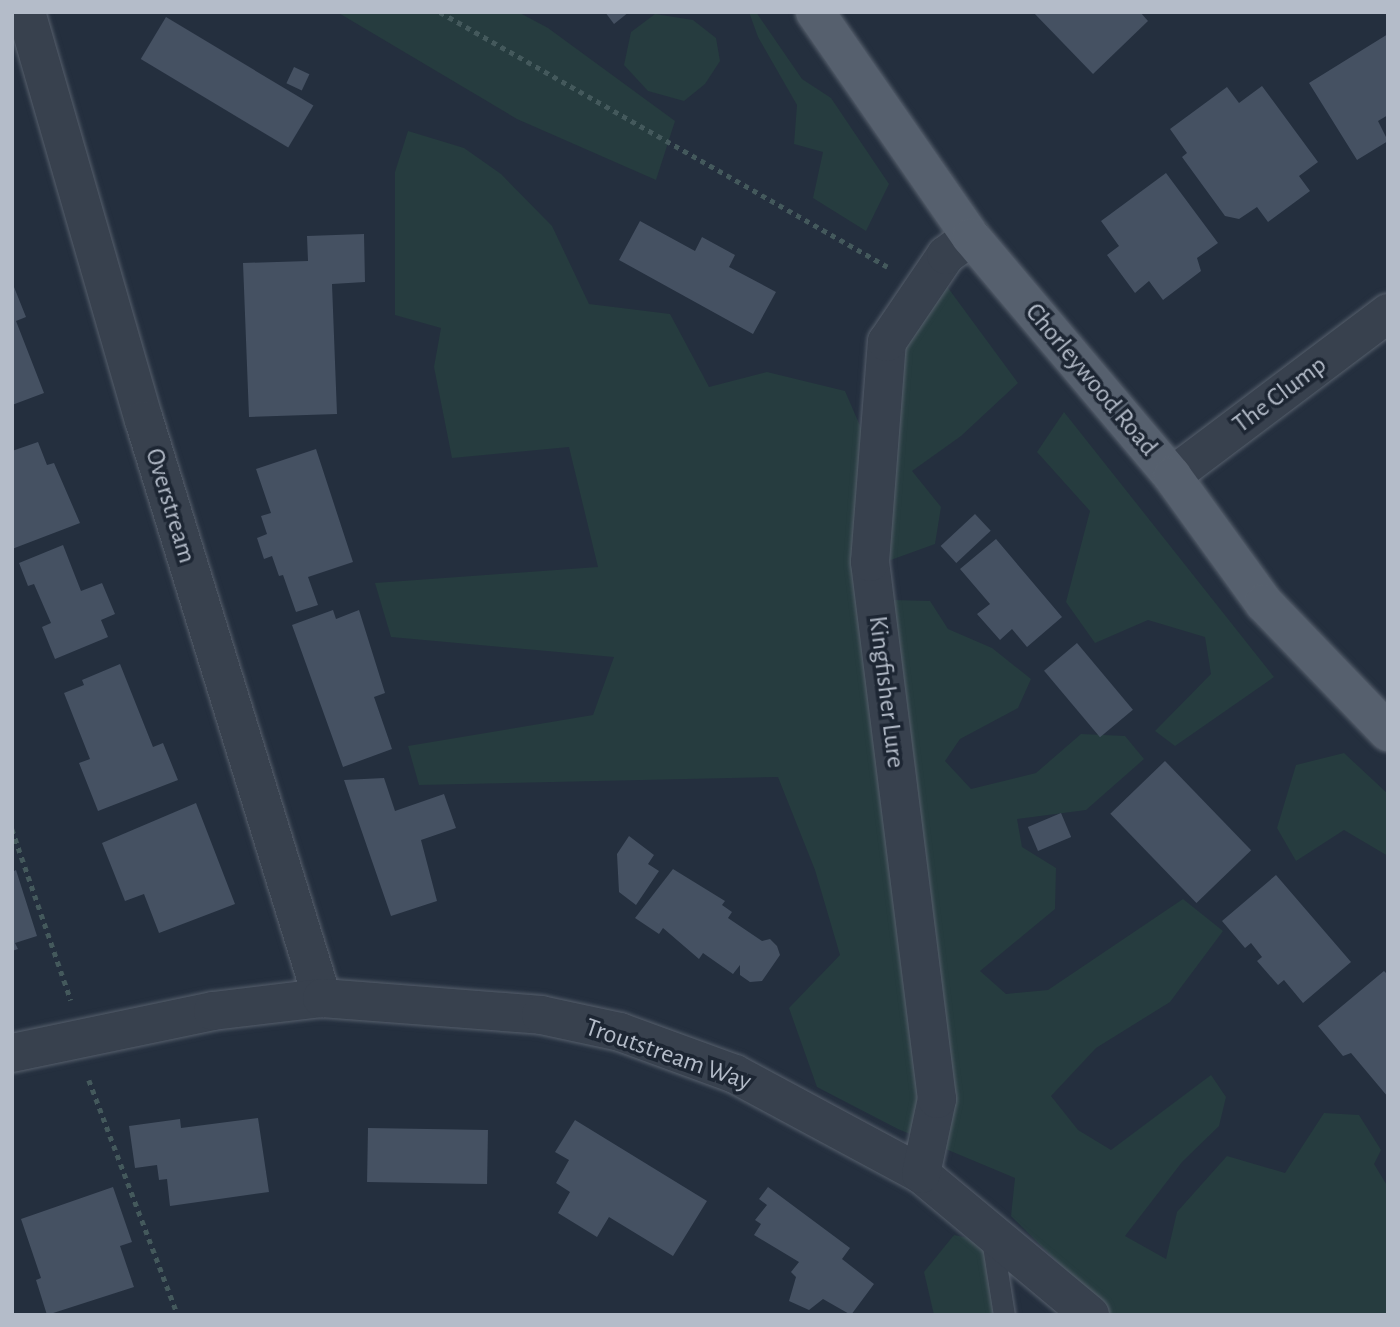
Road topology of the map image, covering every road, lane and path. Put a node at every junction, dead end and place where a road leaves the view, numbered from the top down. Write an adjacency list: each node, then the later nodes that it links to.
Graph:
1 (26, 12): 10 (street, Overstream)
2 (440, 12): 5 (path)
3 (815, 12): 4 (main road, Chorleywood Road)
4 (971, 237): 5 (street, Kingfisher Lure); 7 (main road, Chorleywood Road)
5 (922, 286): 13 (street, Kingfisher Lure)
6 (1388, 313): 7 (street, The Clump)
7 (1172, 476): 8 (main road, Chorleywood Road)
8 (1388, 732)
9 (12, 829): 11 (path)
10 (322, 998): 11 (street, Troutstream Way); 13 (street, Troutstream Way)
11 (82, 1036): 12 (street, Troutstream Way); 15 (path)
12 (12, 1054)
13 (921, 1174): 14 (street, Troutstream Way)
14 (991, 1231): 16 (lane); 17 (street, Troutstream Way)
15 (178, 1315)
16 (1004, 1315)
17 (1090, 1315)

